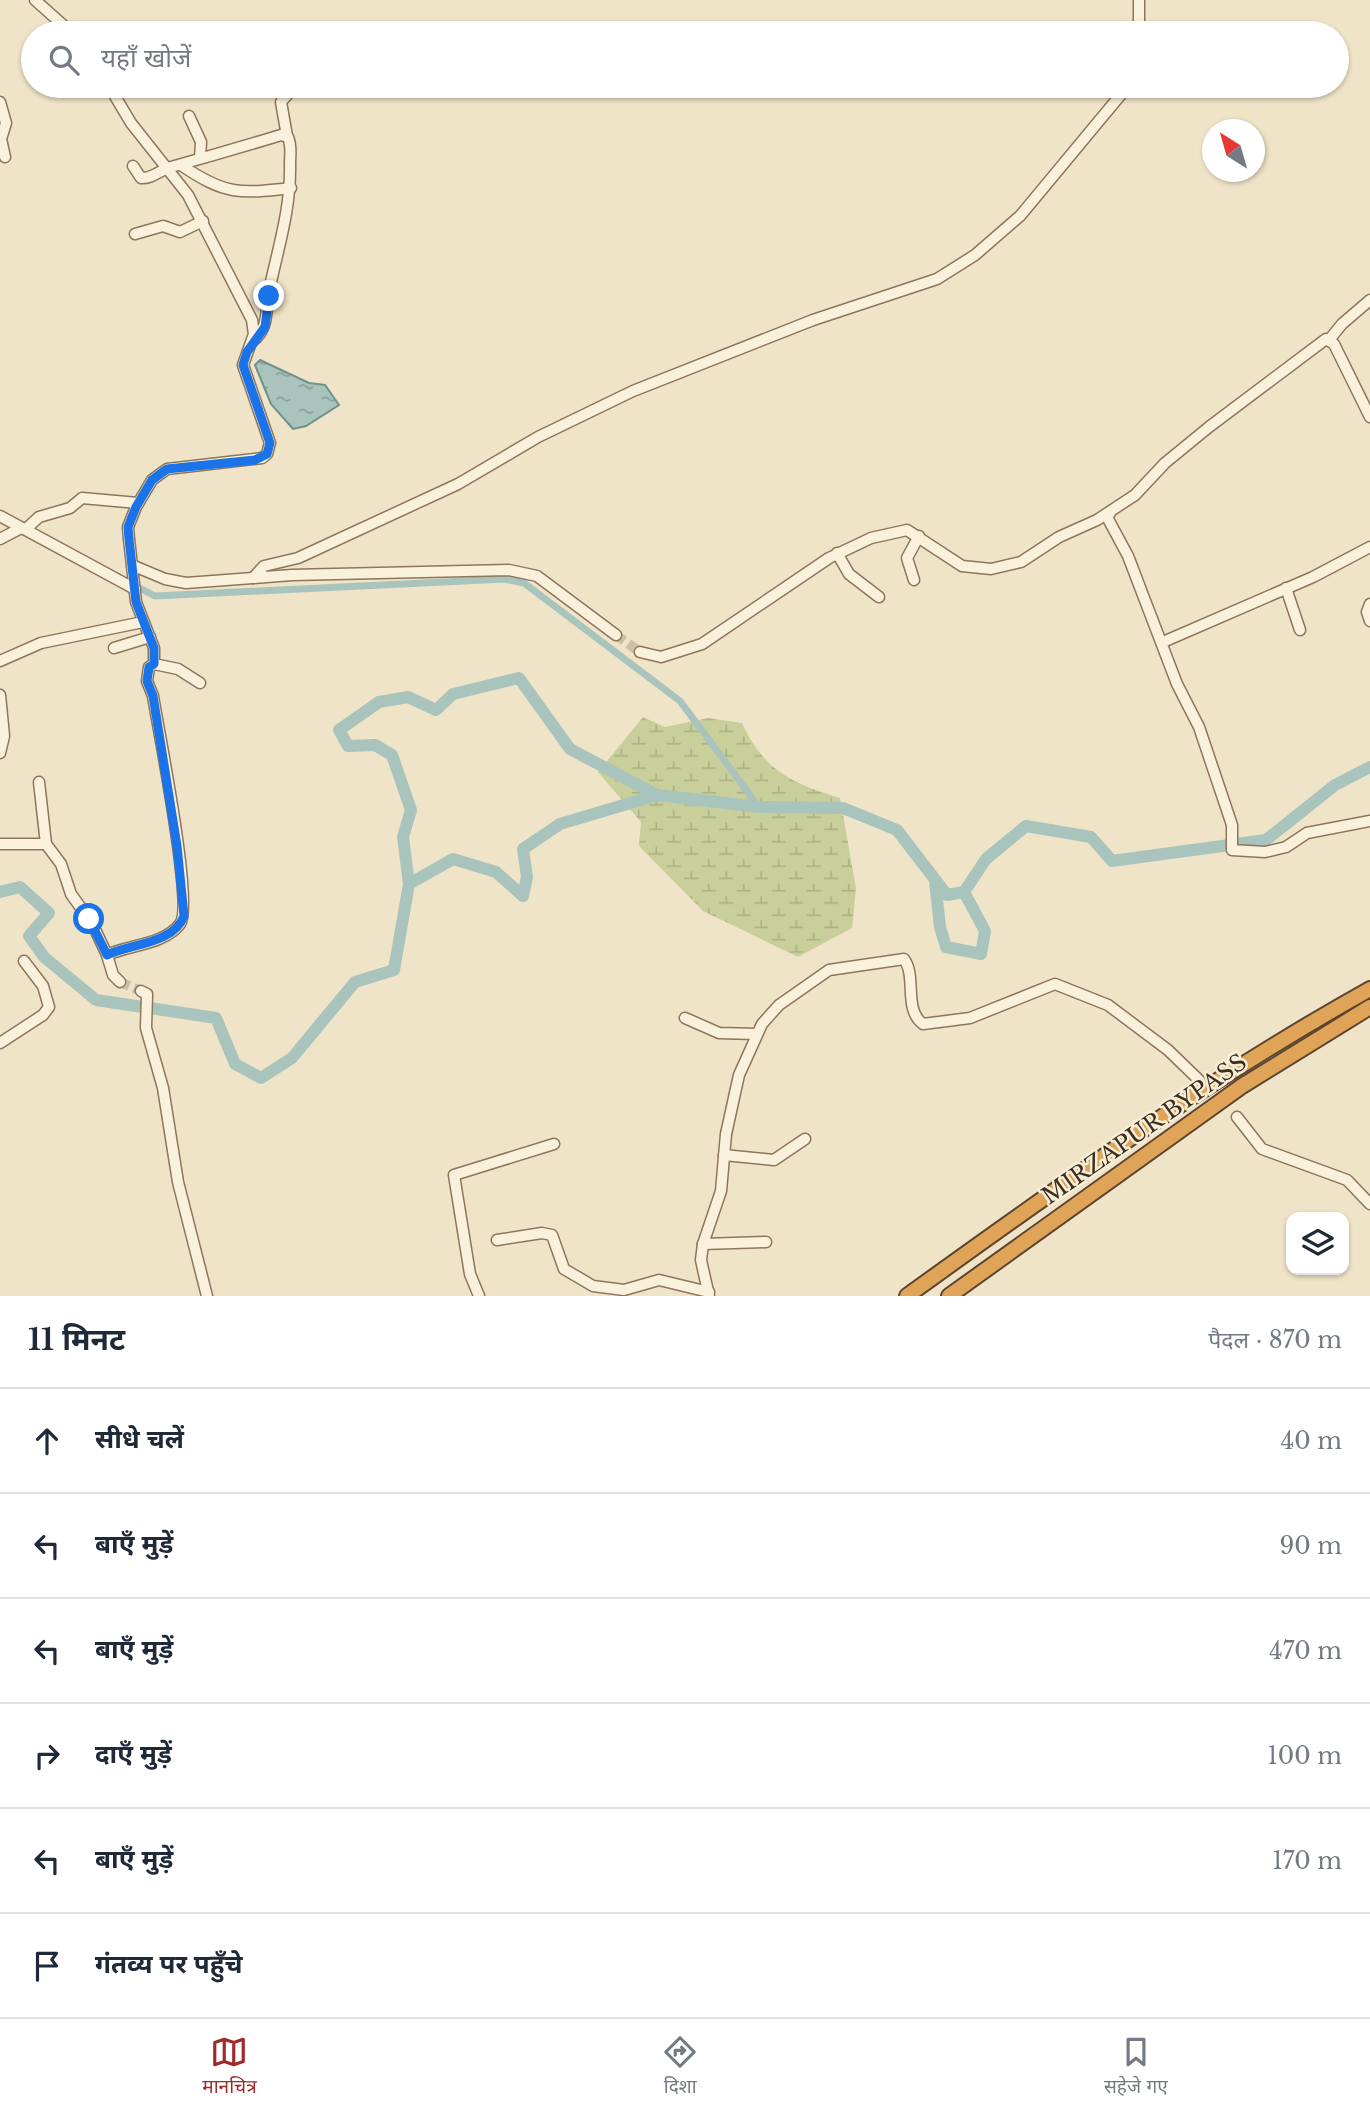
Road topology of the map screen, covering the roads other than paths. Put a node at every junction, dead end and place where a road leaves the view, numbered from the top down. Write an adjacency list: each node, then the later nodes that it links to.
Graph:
1 (35, 0): 3 (street)
2 (1139, 0): 4 (street)
3 (59, 21)
4 (1139, 21)
5 (116, 98): 15 (street)
6 (284, 98): 10 (street)
7 (1118, 98): 32 (street)
8 (0, 102): 11 (street)
9 (189, 116): 12 (street)
10 (287, 136): 12 (street); 16 (street)
11 (5, 157)
12 (200, 158): 13 (street)
13 (181, 165): 15 (street); 16 (street)
14 (133, 166): 15 (street)
15 (168, 167): 17 (street)
16 (292, 188): 21 (street)
17 (203, 221): 18 (street); 21 (street)
18 (135, 234)
19 (1370, 300): 20 (street)
20 (1329, 340): 22 (street); 24 (street)
21 (253, 341): 23 (street)
22 (1370, 417)
23 (138, 503): 26 (street); 31 (street)
24 (1110, 513): 27 (street); 43 (street)
25 (0, 516): 26 (street)
26 (27, 527): 28 (street); 34 (street)
27 (919, 536): 30 (street); 33 (street)
28 (0, 539)
29 (1370, 547): 35 (street)
30 (837, 553): 36 (street); 45 (street)
31 (134, 568): 32 (street); 34 (street)
32 (253, 578): 41 (street)
33 (914, 580)
34 (135, 585): 39 (street)
35 (1286, 588): 40 (street); 43 (street)
36 (879, 597)
37 (1370, 604): 38 (street)
38 (1370, 621)
39 (143, 622): 42 (street); 46 (street)
40 (1300, 630)
41 (616, 635)
42 (150, 638): 44 (street); 47 (street)
43 (1163, 642): 52 (street)
44 (114, 648)
45 (640, 652)
46 (0, 662)
47 (154, 664): 48 (street); 55 (street)
48 (200, 683)
49 (0, 695): 50 (street)
50 (0, 753)
51 (39, 782): 54 (street)
52 (1370, 821)
53 (0, 844): 54 (street)
54 (46, 844): 55 (street)
55 (107, 955): 57 (street)
56 (24, 961): 63 (street)
57 (120, 982)
58 (1370, 989): 76 (highway)
59 (144, 995): 74 (street)
60 (1370, 1007): 77 (highway, MIRZAPUR BYPASS)
61 (685, 1018): 62 (street)
62 (757, 1034): 64 (street); 68 (street)
63 (0, 1043)
64 (1200, 1081)
65 (1237, 1117): 69 (street)
66 (805, 1139): 68 (street)
67 (554, 1144): 75 (street)
68 (724, 1154): 72 (street)
69 (1370, 1204)
70 (497, 1240): 73 (street)
71 (766, 1242): 72 (street)
72 (703, 1244): 73 (street)
73 (708, 1295)
74 (207, 1296)
75 (479, 1296)
76 (907, 1296)
77 (949, 1296)

